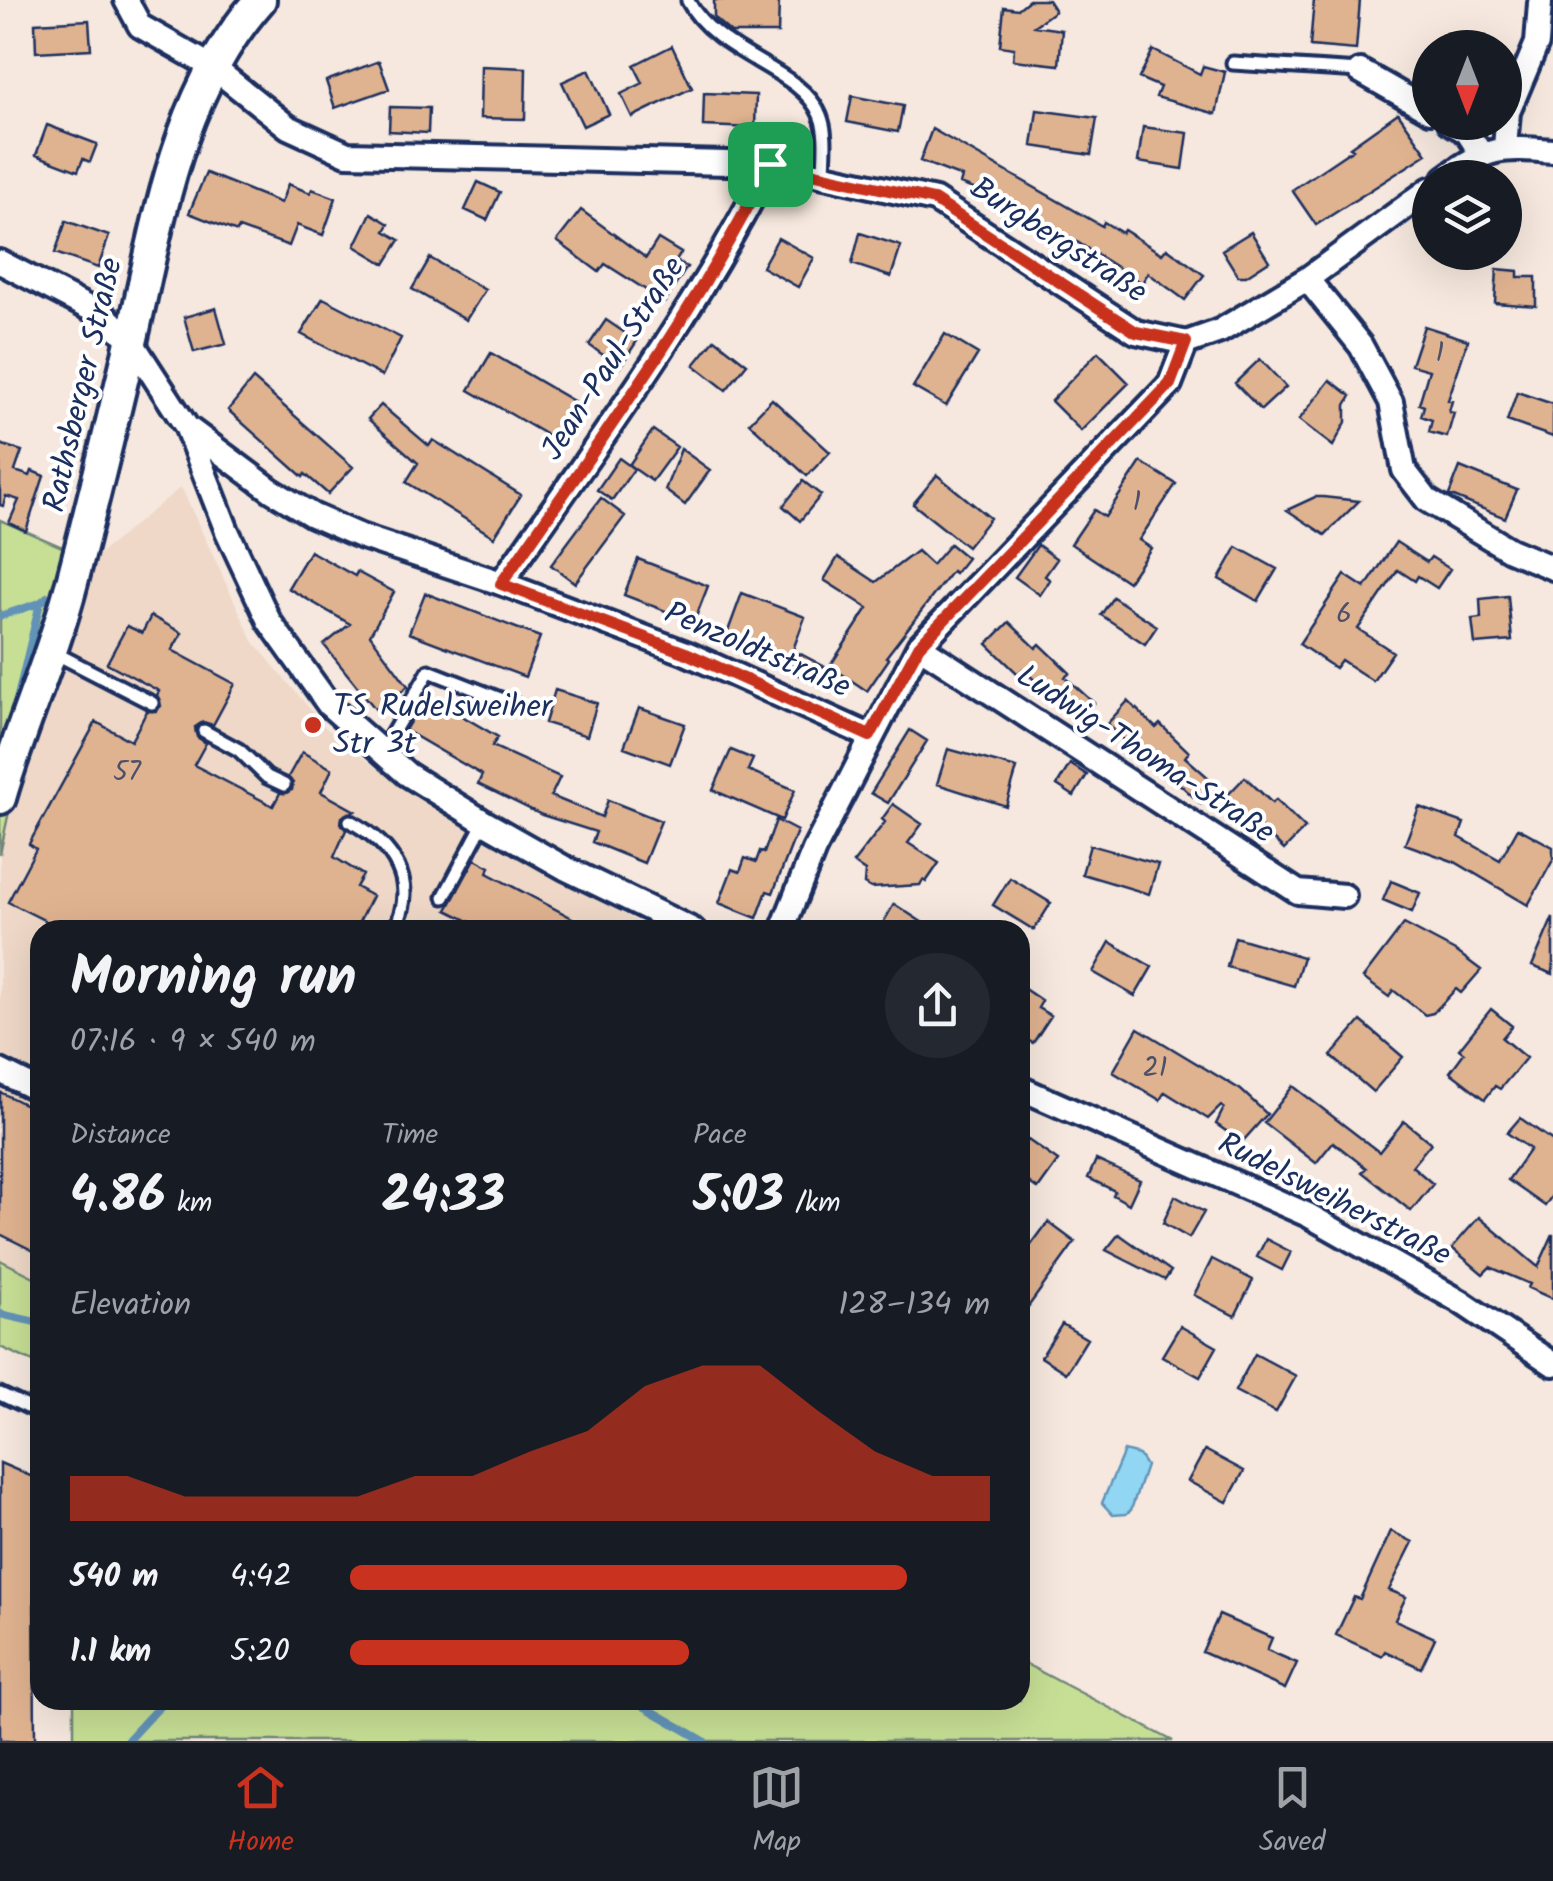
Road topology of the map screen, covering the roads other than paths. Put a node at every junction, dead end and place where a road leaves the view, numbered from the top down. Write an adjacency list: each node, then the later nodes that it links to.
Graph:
1 (126, 0): 6 (street, Burgbergstraße)
2 (260, 0): 6 (street, Rathsberger Straße)
3 (688, 1): 14 (lane)
4 (1547, 11): 10 (street)
5 (1232, 63): 7 (lane)
6 (214, 68): 13 (street, Burgbergstraße); 18 (street, Rathsberger Straße)
7 (1360, 71): 8 (street)
8 (1412, 101)
9 (1477, 140): 10 (street)
10 (1493, 151): 11 (street); 12 (street)
11 (1553, 151)
12 (1477, 160)
13 (770, 164): 14 (street, Burgbergstraße); 22 (street, Jean-Paul-Straße)
14 (824, 176): 19 (street, Burgbergstraße)
15 (1412, 201): 17 (street)
16 (0, 262): 18 (street)
17 (1307, 279): 19 (street); 21 (street)
18 (131, 342): 20 (street); 24 (street, Rathsberger Straße)
19 (1186, 342): 23 (street)
20 (186, 426): 22 (street, Penzoldtstraße); 29 (street)
21 (1553, 568)
22 (501, 584): 28 (street, Penzoldtstraße)
23 (919, 646): 28 (street); 34 (street, Ludwig-Thoma-Straße)
24 (52, 651): 25 (lane); 31 (street, Rathsberger Straße)
25 (152, 703)
26 (516, 705): 29 (lane)
27 (204, 731): 30 (lane)
28 (870, 736): 38 (street)
29 (382, 751): 33 (street)
30 (284, 785)
31 (0, 798)
32 (350, 821): 36 (lane)
33 (484, 822): 35 (lane); 37 (street)
34 (1344, 896)
35 (444, 897)
36 (399, 920)
37 (673, 920)
38 (786, 920)
39 (0, 1071): 40 (street)
40 (30, 1086)
41 (1030, 1092): 42 (street, Rudelsweiherstraße)
42 (1553, 1364)
43 (0, 1394): 44 (lane)
44 (30, 1408)

